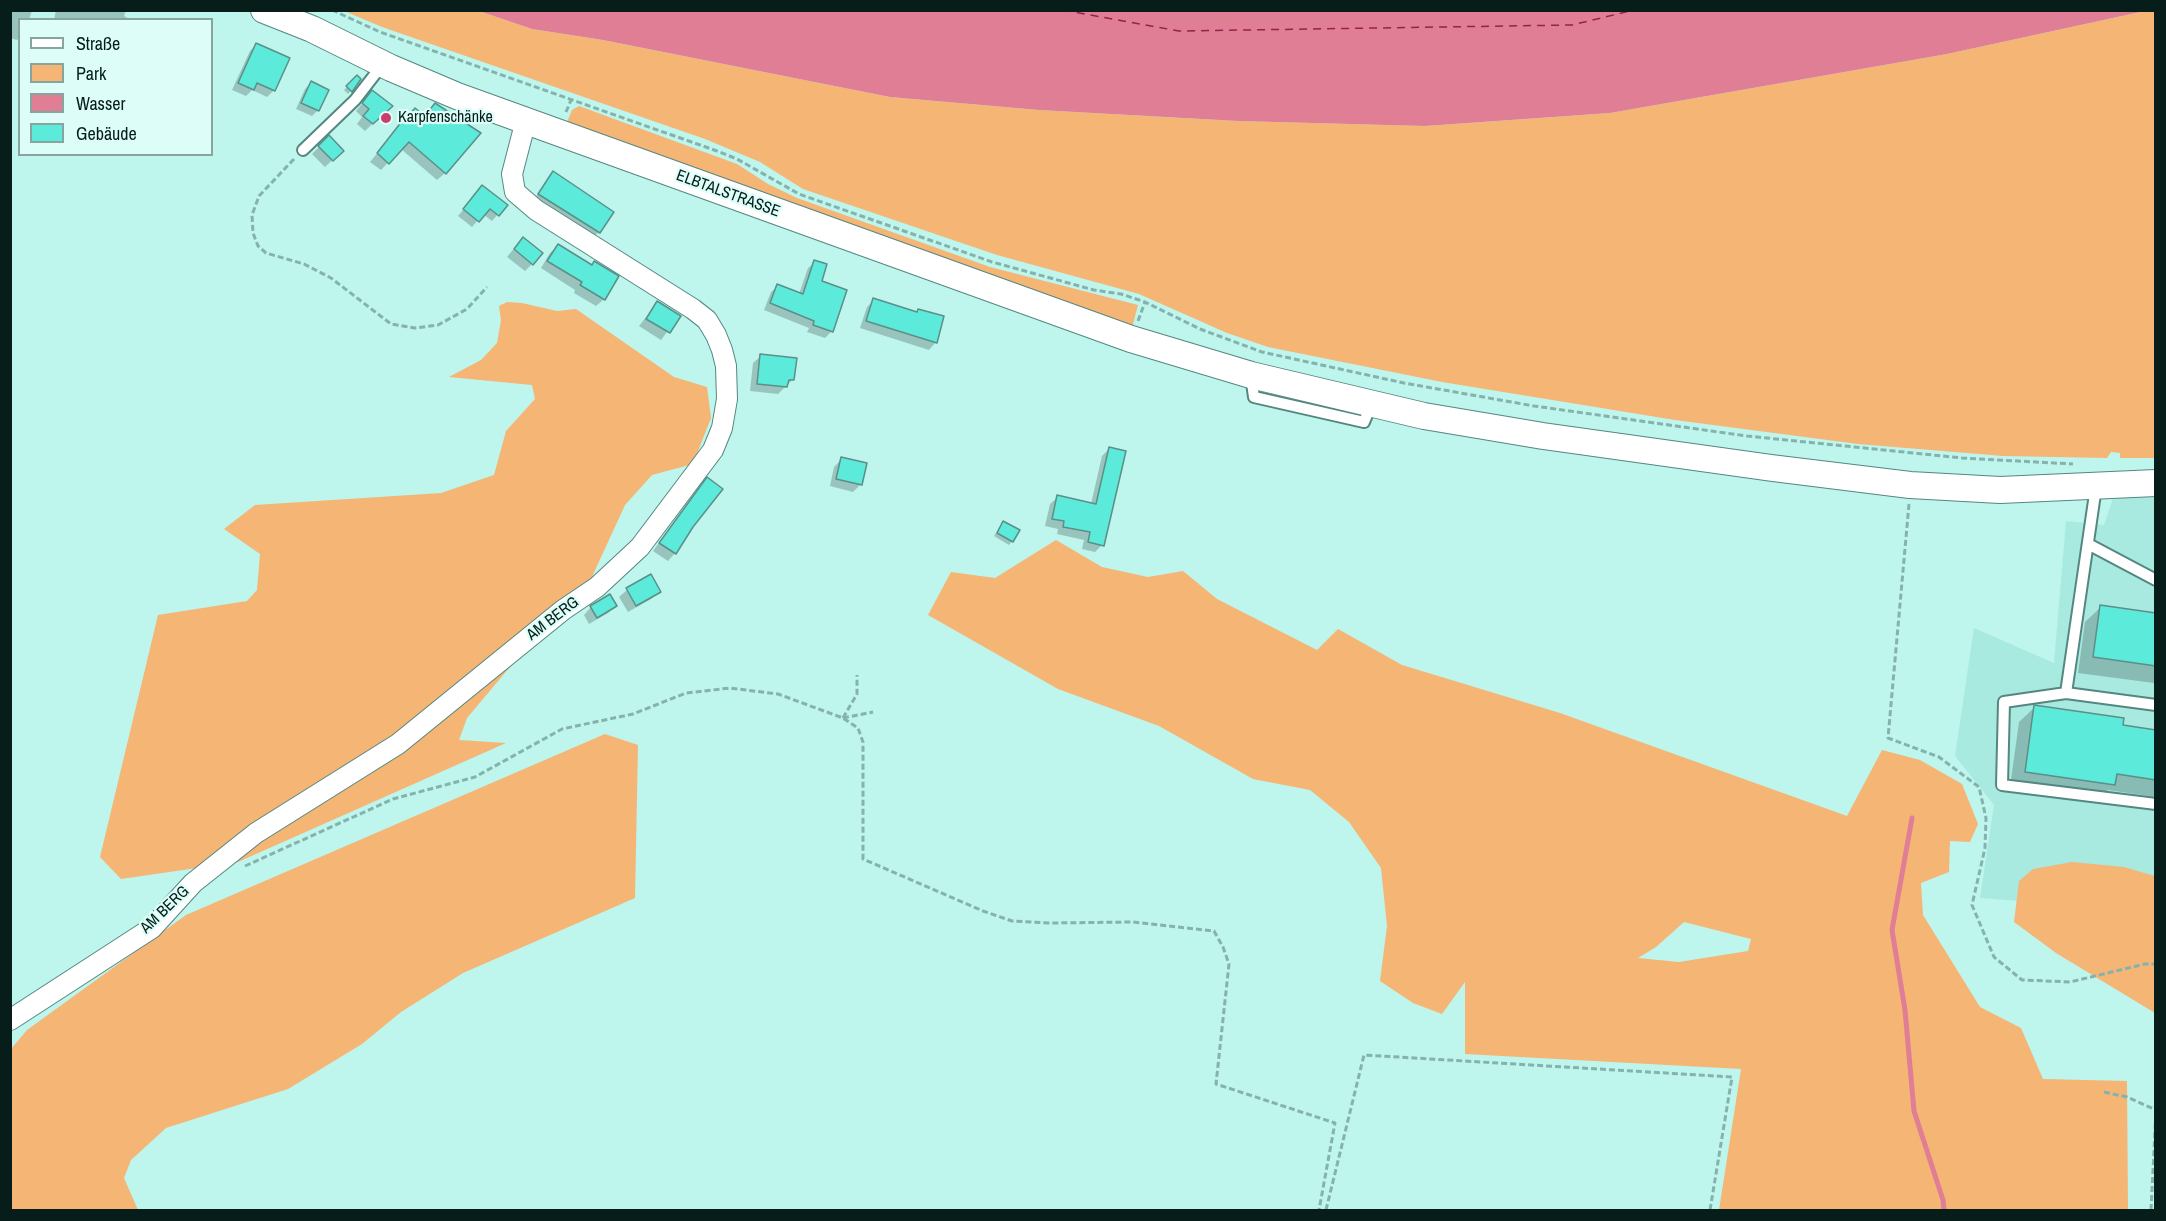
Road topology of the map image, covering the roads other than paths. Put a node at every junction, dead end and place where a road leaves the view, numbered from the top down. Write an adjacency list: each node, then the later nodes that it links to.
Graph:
1 (264, 10): 2 (street, ELBTALSTRASSE)
2 (384, 64): 3 (street, ELBTALSTRASSE); 4 (lane)
3 (526, 120): 6 (street, ELBTALSTRASSE); 12 (street, AM BERG)
4 (303, 150)
5 (2156, 483): 6 (street, ELBTALSTRASSE)
6 (2096, 487): 7 (lane)
7 (2088, 543): 8 (lane); 9 (lane)
8 (2156, 580)
9 (2066, 693): 10 (lane); 11 (lane)
10 (2156, 705)
11 (2156, 804)
12 (10, 1020)

